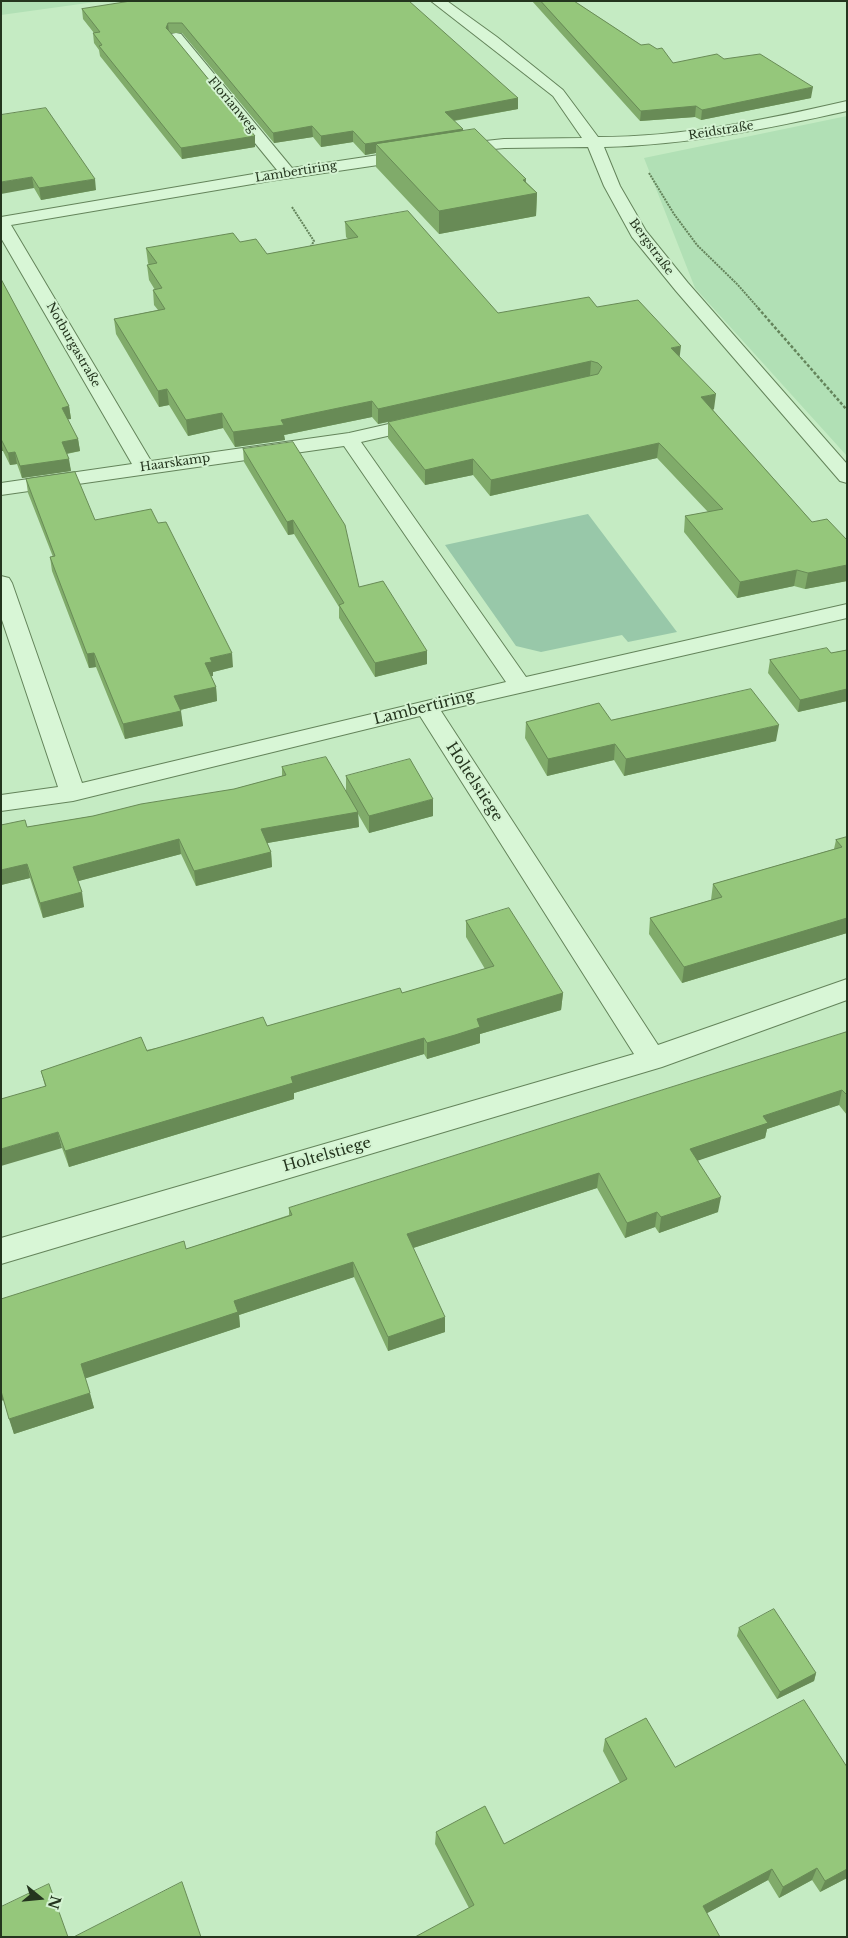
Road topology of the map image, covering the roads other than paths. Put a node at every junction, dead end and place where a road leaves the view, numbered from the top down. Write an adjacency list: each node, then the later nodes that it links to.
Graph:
1 (438, 1): 4 (street, Bergstraße)
2 (176, 37): 5 (street, Florianweg)
3 (847, 106): 4 (street, Reidstraße)
4 (594, 143): 5 (street, Lambertiring); 10 (street, Bergstraße)
5 (288, 173): 6 (street, Lambertiring)
6 (1, 222): 9 (street, Notburgastraße)
7 (445, 417): 8 (street, Haarskamp)
8 (349, 439): 9 (street, Haarskamp); 14 (street)
9 (144, 467): 11 (street, Haarskamp)
10 (847, 476)
11 (1, 489)
12 (1, 584): 16 (street)
13 (847, 611): 14 (street, Lambertiring)
14 (520, 685): 15 (street, Lambertiring)
15 (426, 707): 16 (street, Lambertiring); 19 (street, Holtelstiege)
16 (73, 794): 17 (street, Lambertiring)
17 (1, 803)
18 (847, 989): 19 (street, Holtelstiege)
19 (652, 1059): 20 (street, Holtelstiege)
20 (1, 1251)

